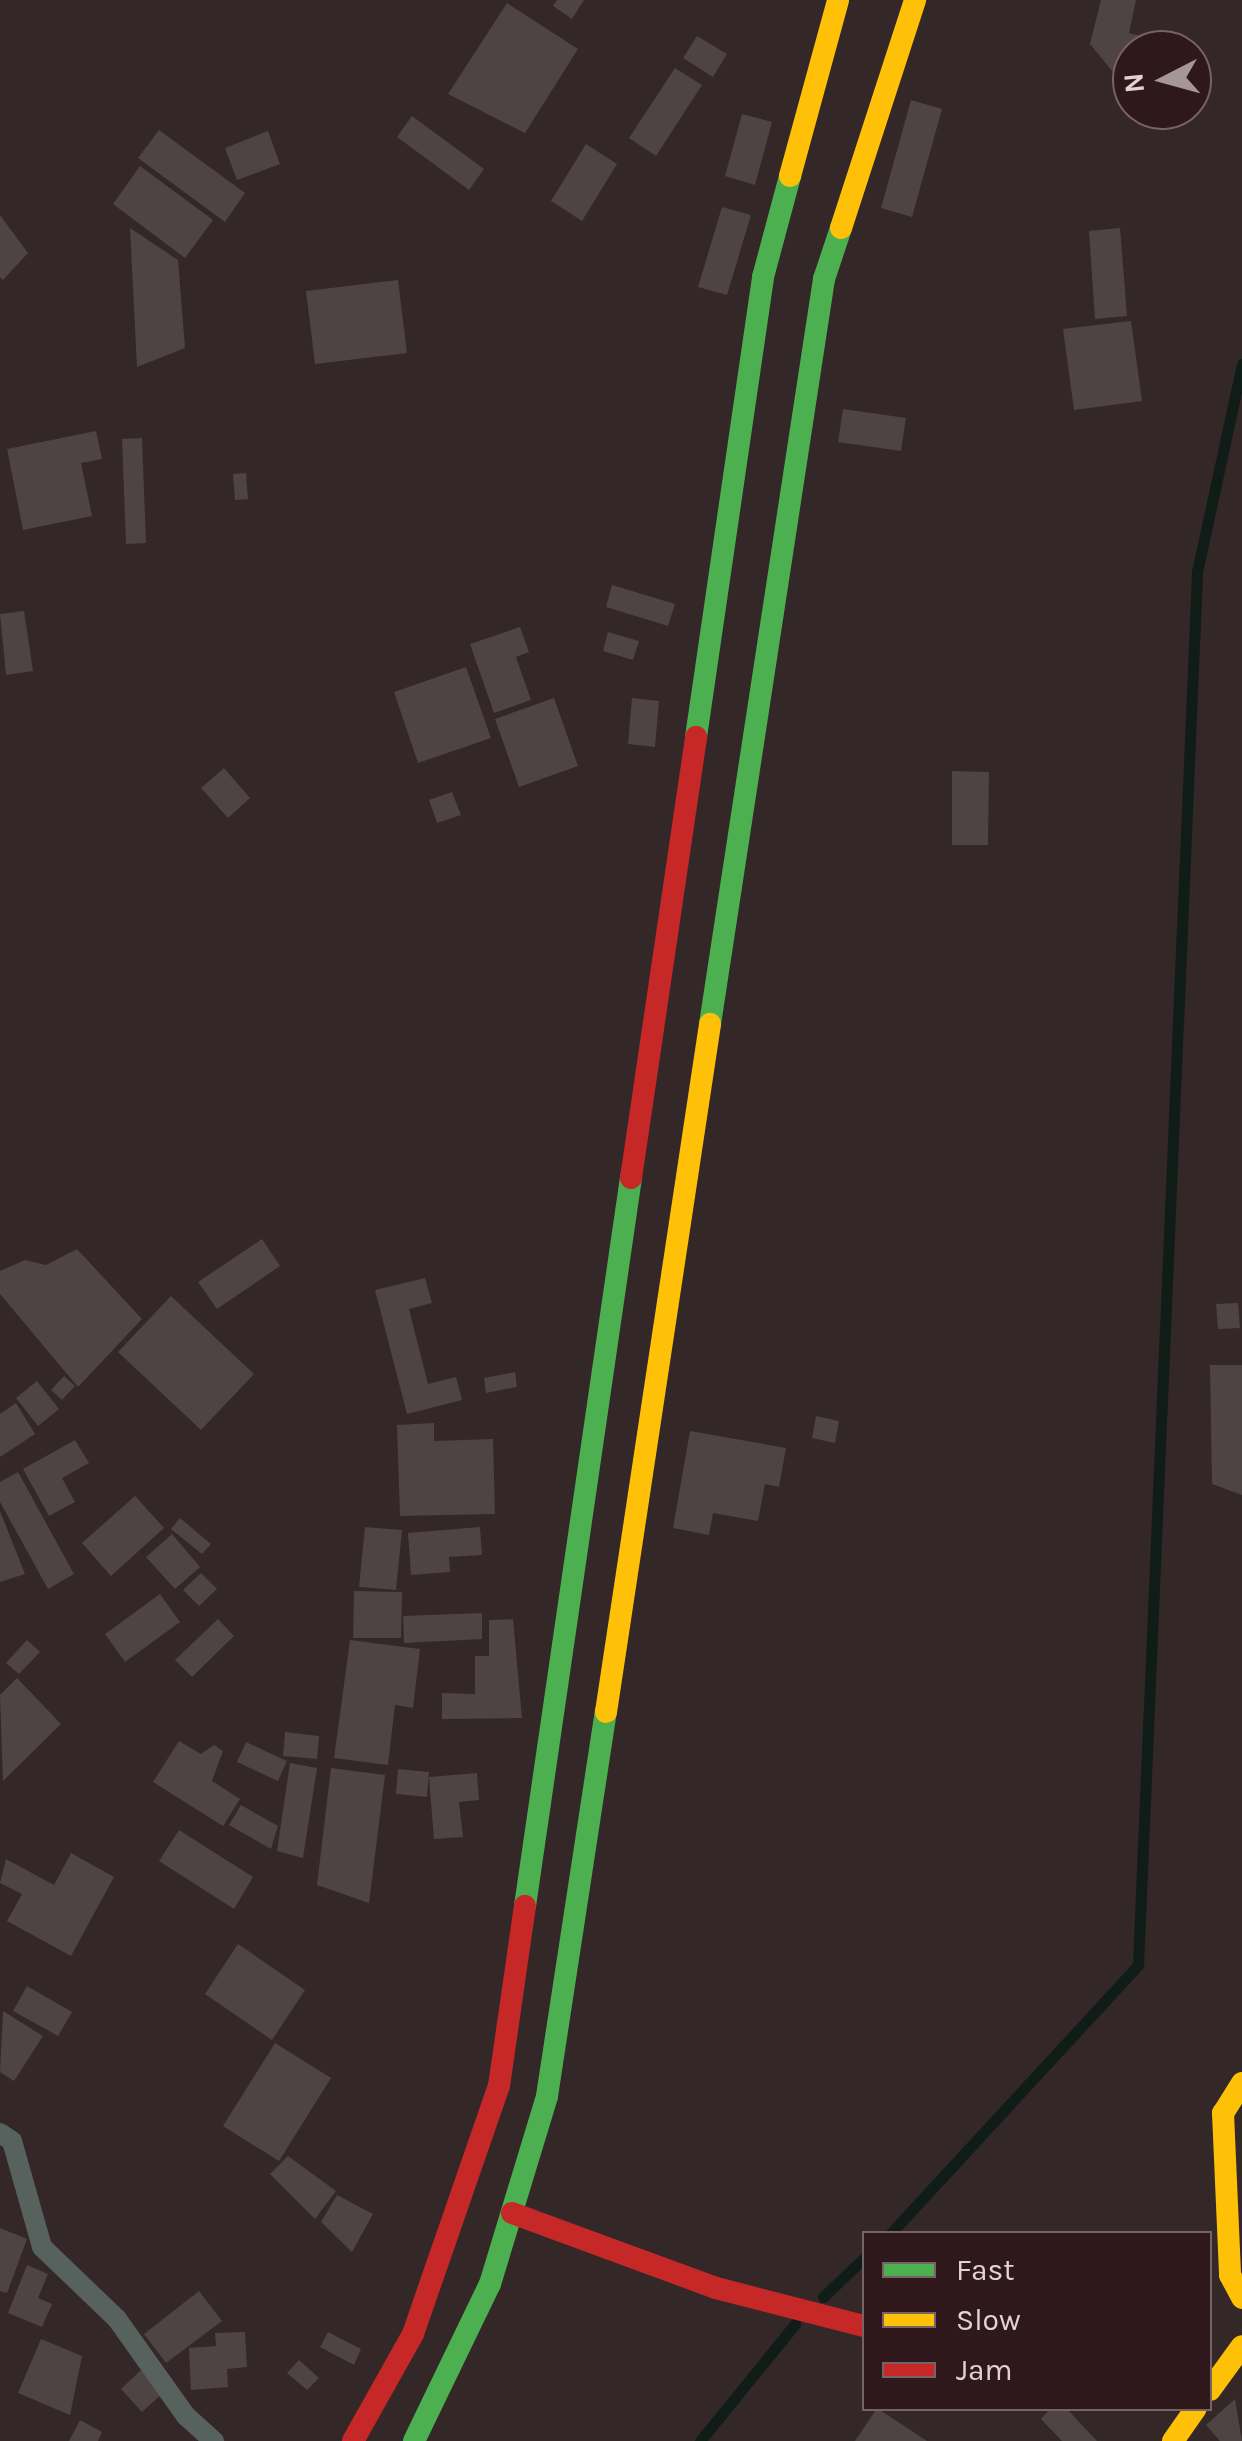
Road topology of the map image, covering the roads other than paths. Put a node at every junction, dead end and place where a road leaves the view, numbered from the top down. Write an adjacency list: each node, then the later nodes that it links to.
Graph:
1 (838, 0): 12 (main road)
2 (914, 0): 5 (main road)
3 (1242, 2083): 6 (main road)
4 (0, 2133): 11 (lane)
5 (512, 2214): 7 (main road); 13 (main road)
6 (1242, 2298)
7 (862, 2325)
8 (1242, 2346): 9 (main road)
9 (1212, 2387)
10 (1194, 2411): 14 (main road)
11 (214, 2441)
12 (354, 2441)
13 (414, 2441)
14 (1173, 2441)

